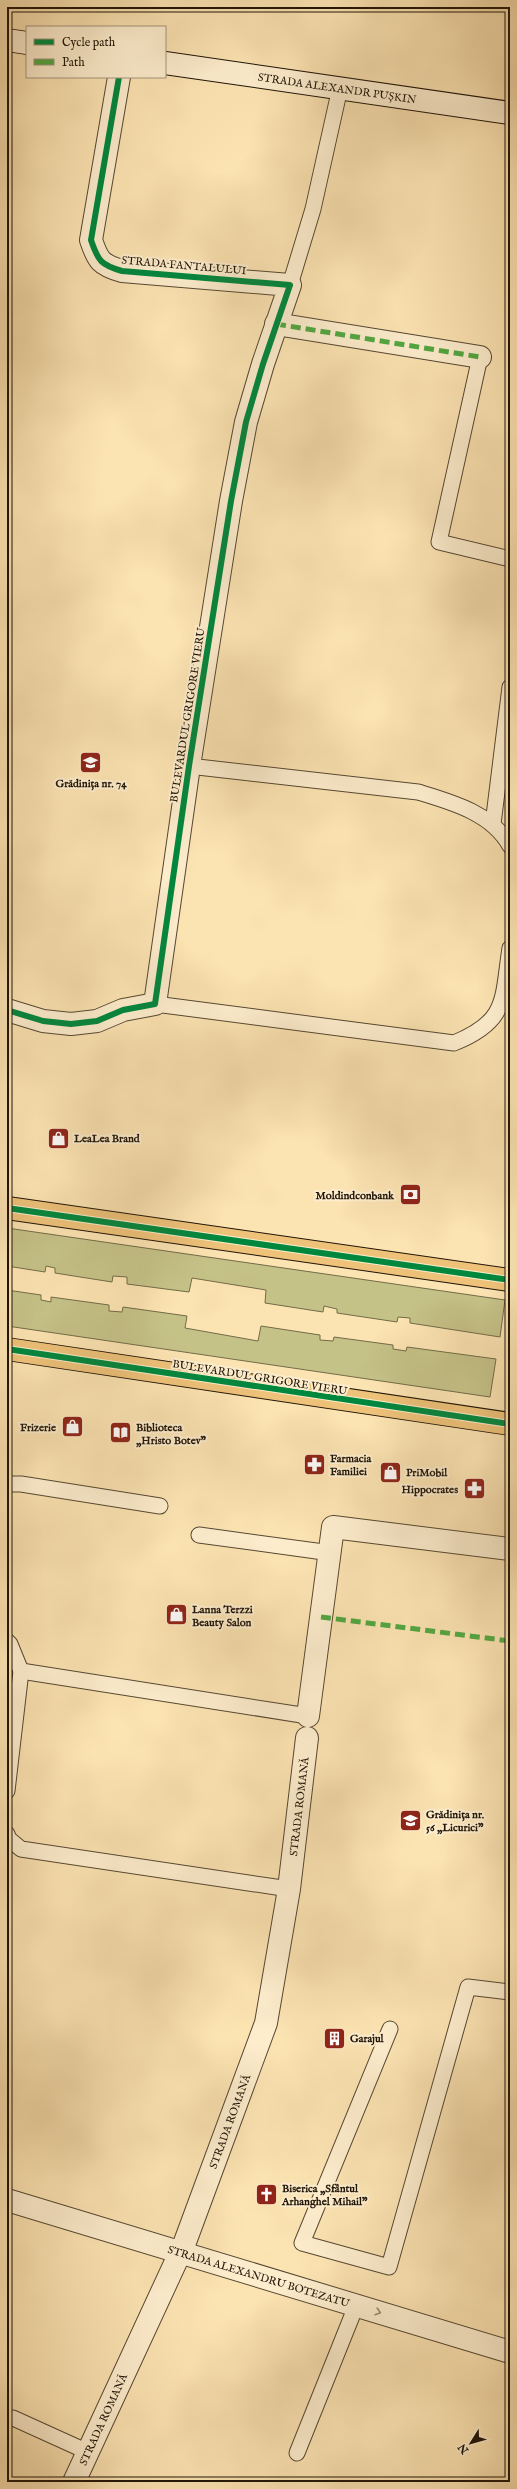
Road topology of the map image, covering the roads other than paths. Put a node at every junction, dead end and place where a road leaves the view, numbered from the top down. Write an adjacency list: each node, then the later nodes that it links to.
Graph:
1 (7, 40): 2 (street)
2 (26, 43)
3 (166, 63): 5 (street, STRADA ALEXANDR PUȘKIN)
4 (119, 78): 7 (street, STRADA FANTALULUI)
5 (340, 88): 6 (street, STRADA ALEXANDR PUȘKIN); 7 (lane)
6 (510, 113)
7 (290, 285): 8 (street, BULEVARDUL GRIGORE VIERU)
8 (276, 324): 9 (street); 12 (street, BULEVARDUL GRIGORE VIERU)
9 (480, 357): 10 (lane)
10 (510, 559)
11 (510, 687): 13 (lane)
12 (189, 766): 13 (lane); 16 (street, BULEVARDUL GRIGORE VIERU)
13 (493, 824): 14 (lane)
14 (510, 846)
15 (510, 948): 16 (lane)
16 (155, 1004): 17 (street)
17 (7, 1010)
18 (7, 1208): 19 (main road)
19 (510, 1280)
20 (7, 1349): 21 (main road, BULEVARDUL GRIGORE VIERU)
21 (510, 1424)
22 (7, 1484): 23 (lane)
23 (160, 1506)
24 (199, 1535): 26 (lane)
25 (510, 1549): 26 (street)
26 (331, 1553): 29 (street)
27 (7, 1641): 28 (lane)
28 (21, 1671): 29 (lane); 31 (lane)
29 (308, 1716)
30 (307, 1738): 33 (street, STRADA ROMANĂ)
31 (7, 1791)
32 (7, 1834): 33 (lane)
33 (289, 1889): 37 (street, STRADA ROMANĂ)
34 (510, 1992): 35 (lane)
35 (390, 2029)
36 (7, 2200): 37 (street, STRADA ALEXANDRU BOTEZATU)
37 (180, 2253): 38 (street, STRADA ALEXANDRU BOTEZATU); 41 (street, STRADA ROMANĂ)
38 (356, 2306): 39 (street, STRADA ALEXANDRU BOTEZATU, one-way to 39); 42 (lane)
39 (510, 2352)
40 (12, 2418): 41 (lane)
41 (88, 2452): 43 (street, STRADA ROMANĂ)
42 (297, 2453)
43 (74, 2482)

